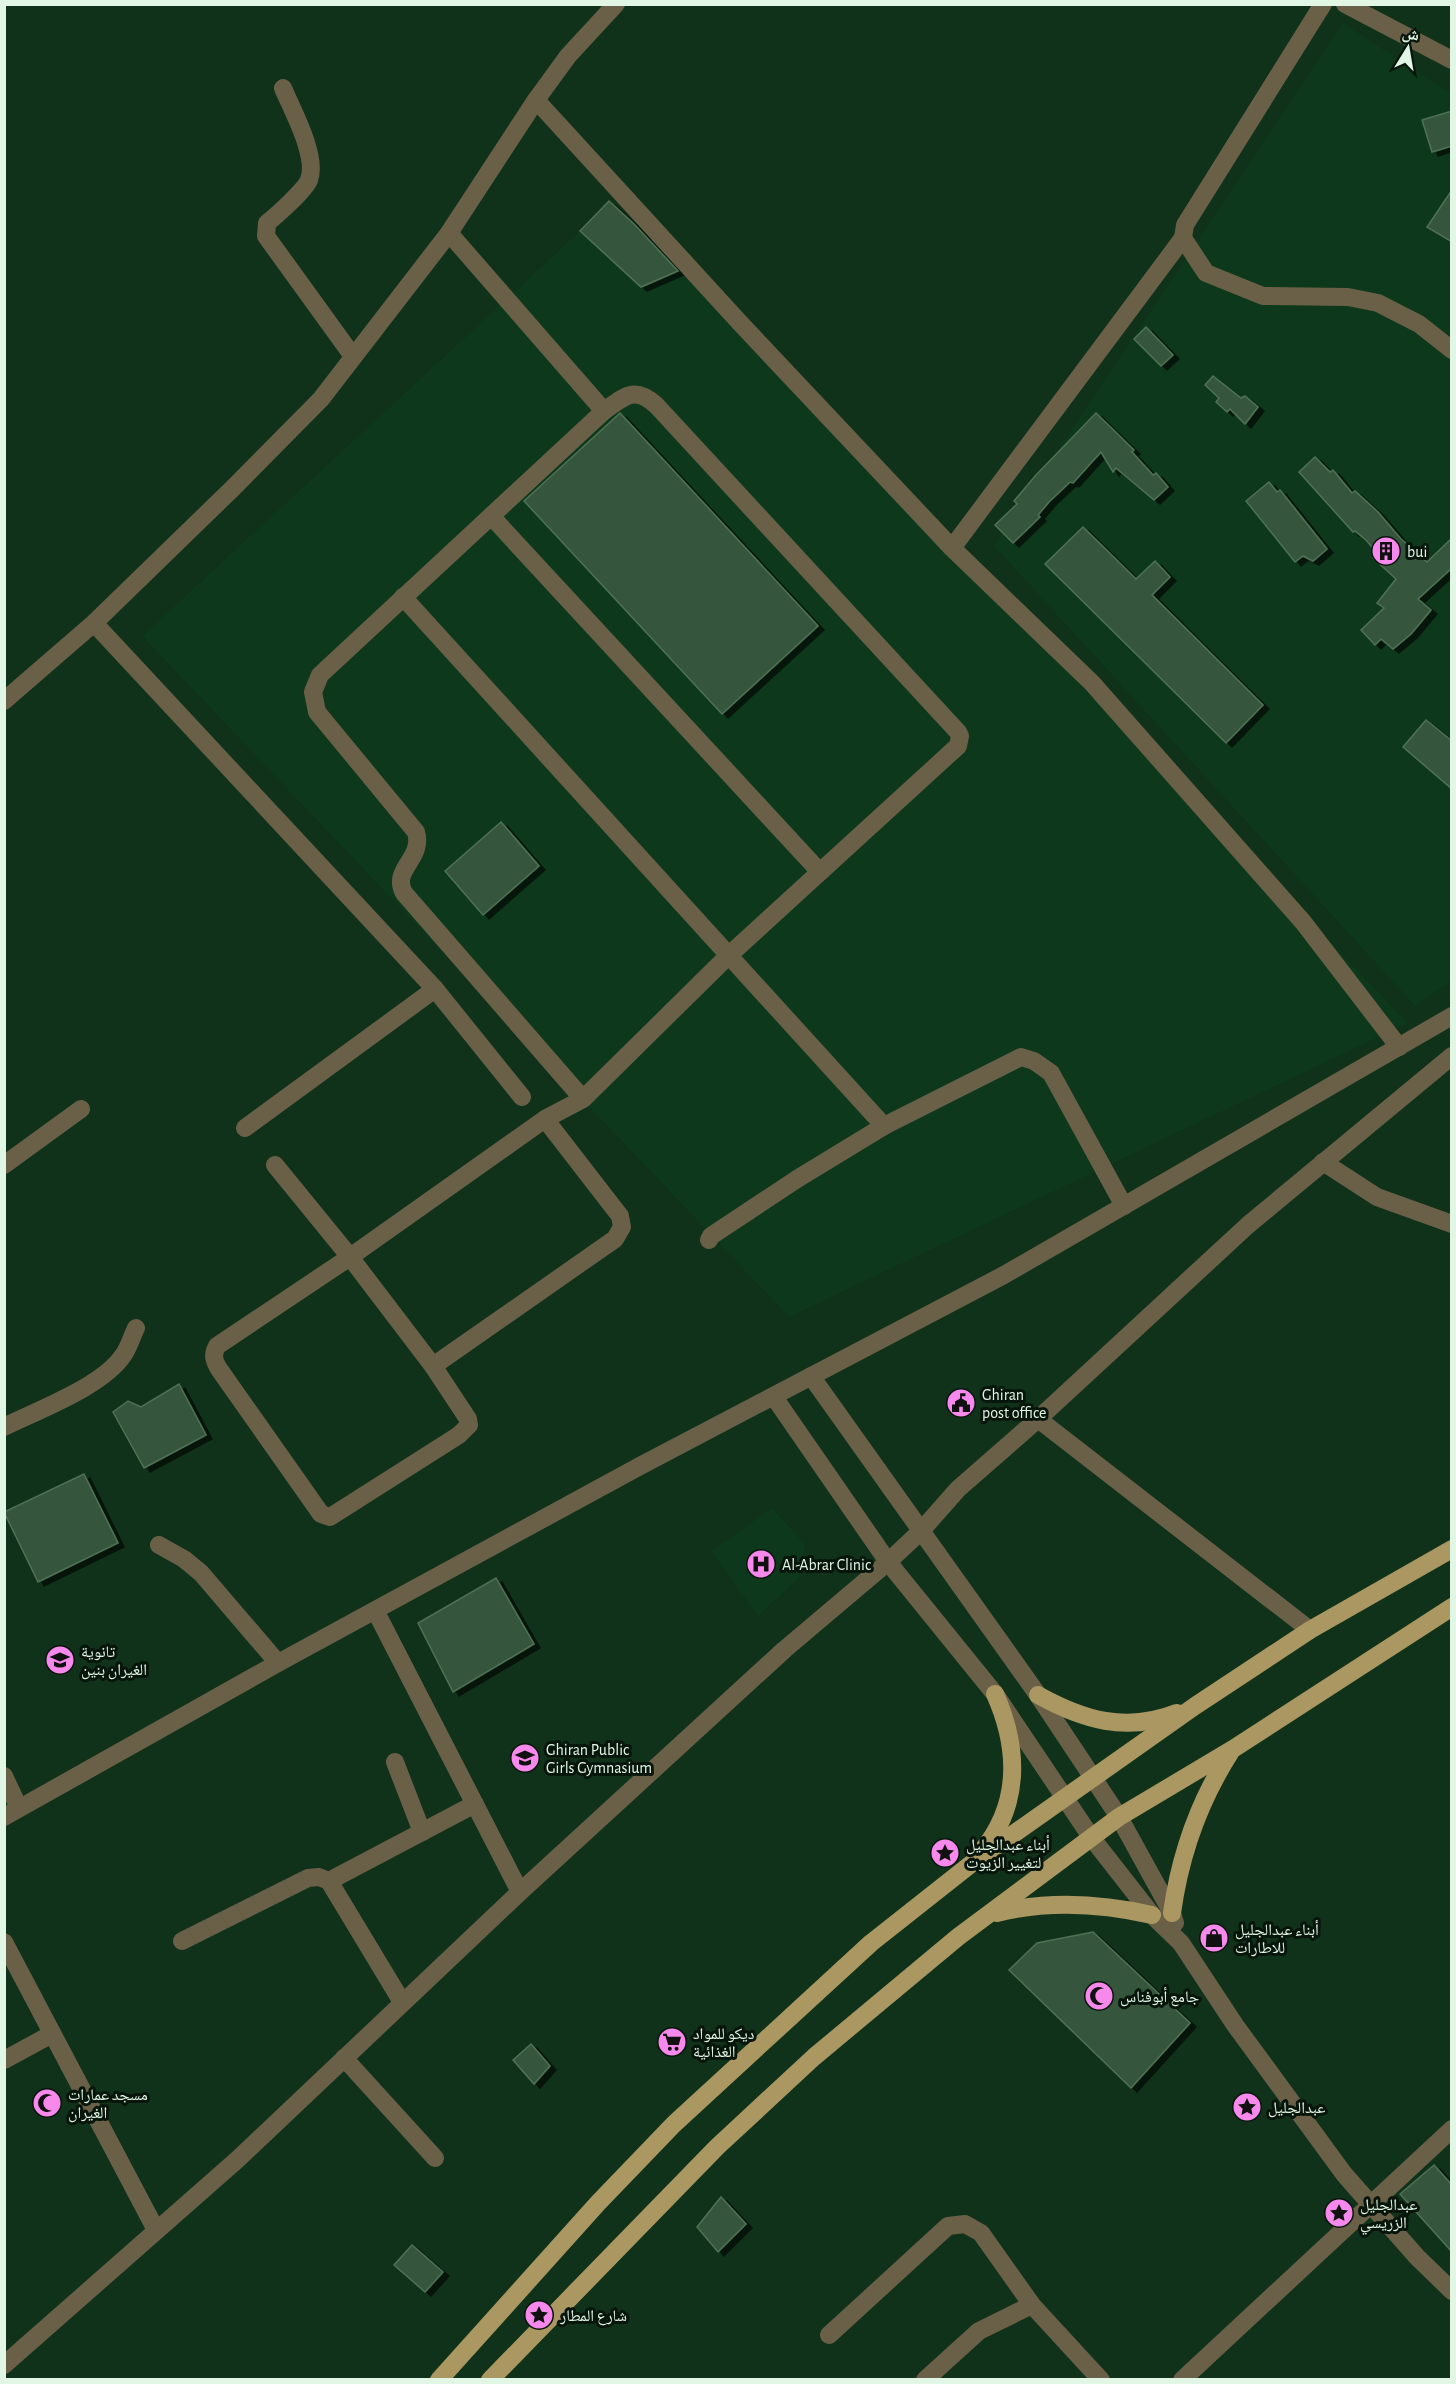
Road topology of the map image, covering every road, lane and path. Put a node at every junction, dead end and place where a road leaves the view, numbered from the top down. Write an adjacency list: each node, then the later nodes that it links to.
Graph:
1 (616, 4): 6 (street)
2 (1323, 4): 8 (street)
3 (1345, 4): 4 (street)
4 (1452, 60)
5 (283, 88): 10 (street)
6 (536, 100): 7 (street); 13 (street)
7 (449, 233): 10 (street); 11 (street)
8 (1183, 238): 9 (street); 13 (street)
9 (1452, 350)
10 (352, 356): 15 (street)
11 (604, 411): 12 (street); 17 (street)
12 (491, 516): 14 (street); 17 (street)
13 (952, 548): 21 (street)
14 (403, 597): 18 (street); 24 (street)
15 (94, 623): 16 (street); 19 (street)
16 (4, 701)
17 (820, 872): 18 (street)
18 (728, 957): 24 (street); 27 (street)
19 (435, 989): 23 (street); 28 (street)
20 (1452, 1016): 21 (street)
21 (1399, 1047): 32 (street)
22 (1452, 1056): 29 (street)
23 (522, 1097)
24 (583, 1099): 26 (street)
25 (81, 1109): 30 (street)
26 (545, 1119): 35 (street); 37 (street)
27 (884, 1126): 32 (street); 34 (street)
28 (245, 1128)
29 (1323, 1162): 33 (street); 40 (street)
30 (4, 1165)
31 (275, 1165): 35 (street)
32 (1124, 1206): 38 (street)
33 (1452, 1224)
34 (709, 1240)
35 (350, 1257): 37 (street); 37 (street)
36 (135, 1328): 41 (street)
37 (433, 1366)
38 (811, 1376): 39 (street); 42 (street)
39 (774, 1397): 45 (street); 47 (street)
40 (1038, 1419): 42 (street); 48 (street)
41 (4, 1428)
42 (921, 1532): 45 (street); 51 (street)
43 (159, 1545): 49 (street)
44 (1452, 1549): 48 (main road)
45 (888, 1562): 50 (street); 65 (street)
46 (1452, 1607): 53 (main road)
47 (376, 1612): 49 (street); 58 (street)
48 (1310, 1630): 52 (main road)
49 (278, 1663): 59 (street)
50 (995, 1694): 57 (street); 63 (main road)
51 (1038, 1695): 52 (main road); 56 (street)
52 (1195, 1706): 56 (main road)
53 (1233, 1749): 60 (main road); 66 (main road)
54 (395, 1761): 61 (street)
55 (4, 1776): 59 (street)
56 (1092, 1779): 57 (main road); 60 (street)
57 (1066, 1798): 62 (street); 63 (main road)
58 (475, 1804): 61 (street); 65 (street)
59 (12, 1812)
60 (1119, 1817): 62 (main road); 66 (street)
61 (422, 1832): 64 (street)
62 (1091, 1837): 67 (main road); 68 (street)
63 (971, 1864): 84 (main road)
64 (329, 1881): 69 (street); 72 (street)
65 (520, 1892): 72 (street)
66 (1172, 1913): 71 (street)
67 (989, 1915): 68 (main road); 85 (main road)
68 (1152, 1915): 71 (street)
69 (182, 1941)
70 (4, 1942): 73 (street)
71 (1181, 1942): 78 (street)
72 (402, 2002): 74 (street)
73 (52, 2034): 75 (street); 79 (street)
74 (344, 2058): 77 (street); 79 (street)
75 (4, 2060)
76 (1452, 2129): 78 (street)
77 (435, 2157)
78 (1369, 2205): 80 (street); 88 (street)
79 (156, 2230): 83 (street)
80 (1452, 2291)
81 (1032, 2305): 82 (street); 86 (street); 87 (street)
82 (829, 2336)
83 (4, 2365)
84 (440, 2379)
85 (490, 2379)
86 (925, 2379)
87 (1101, 2379)
88 (1182, 2379)

